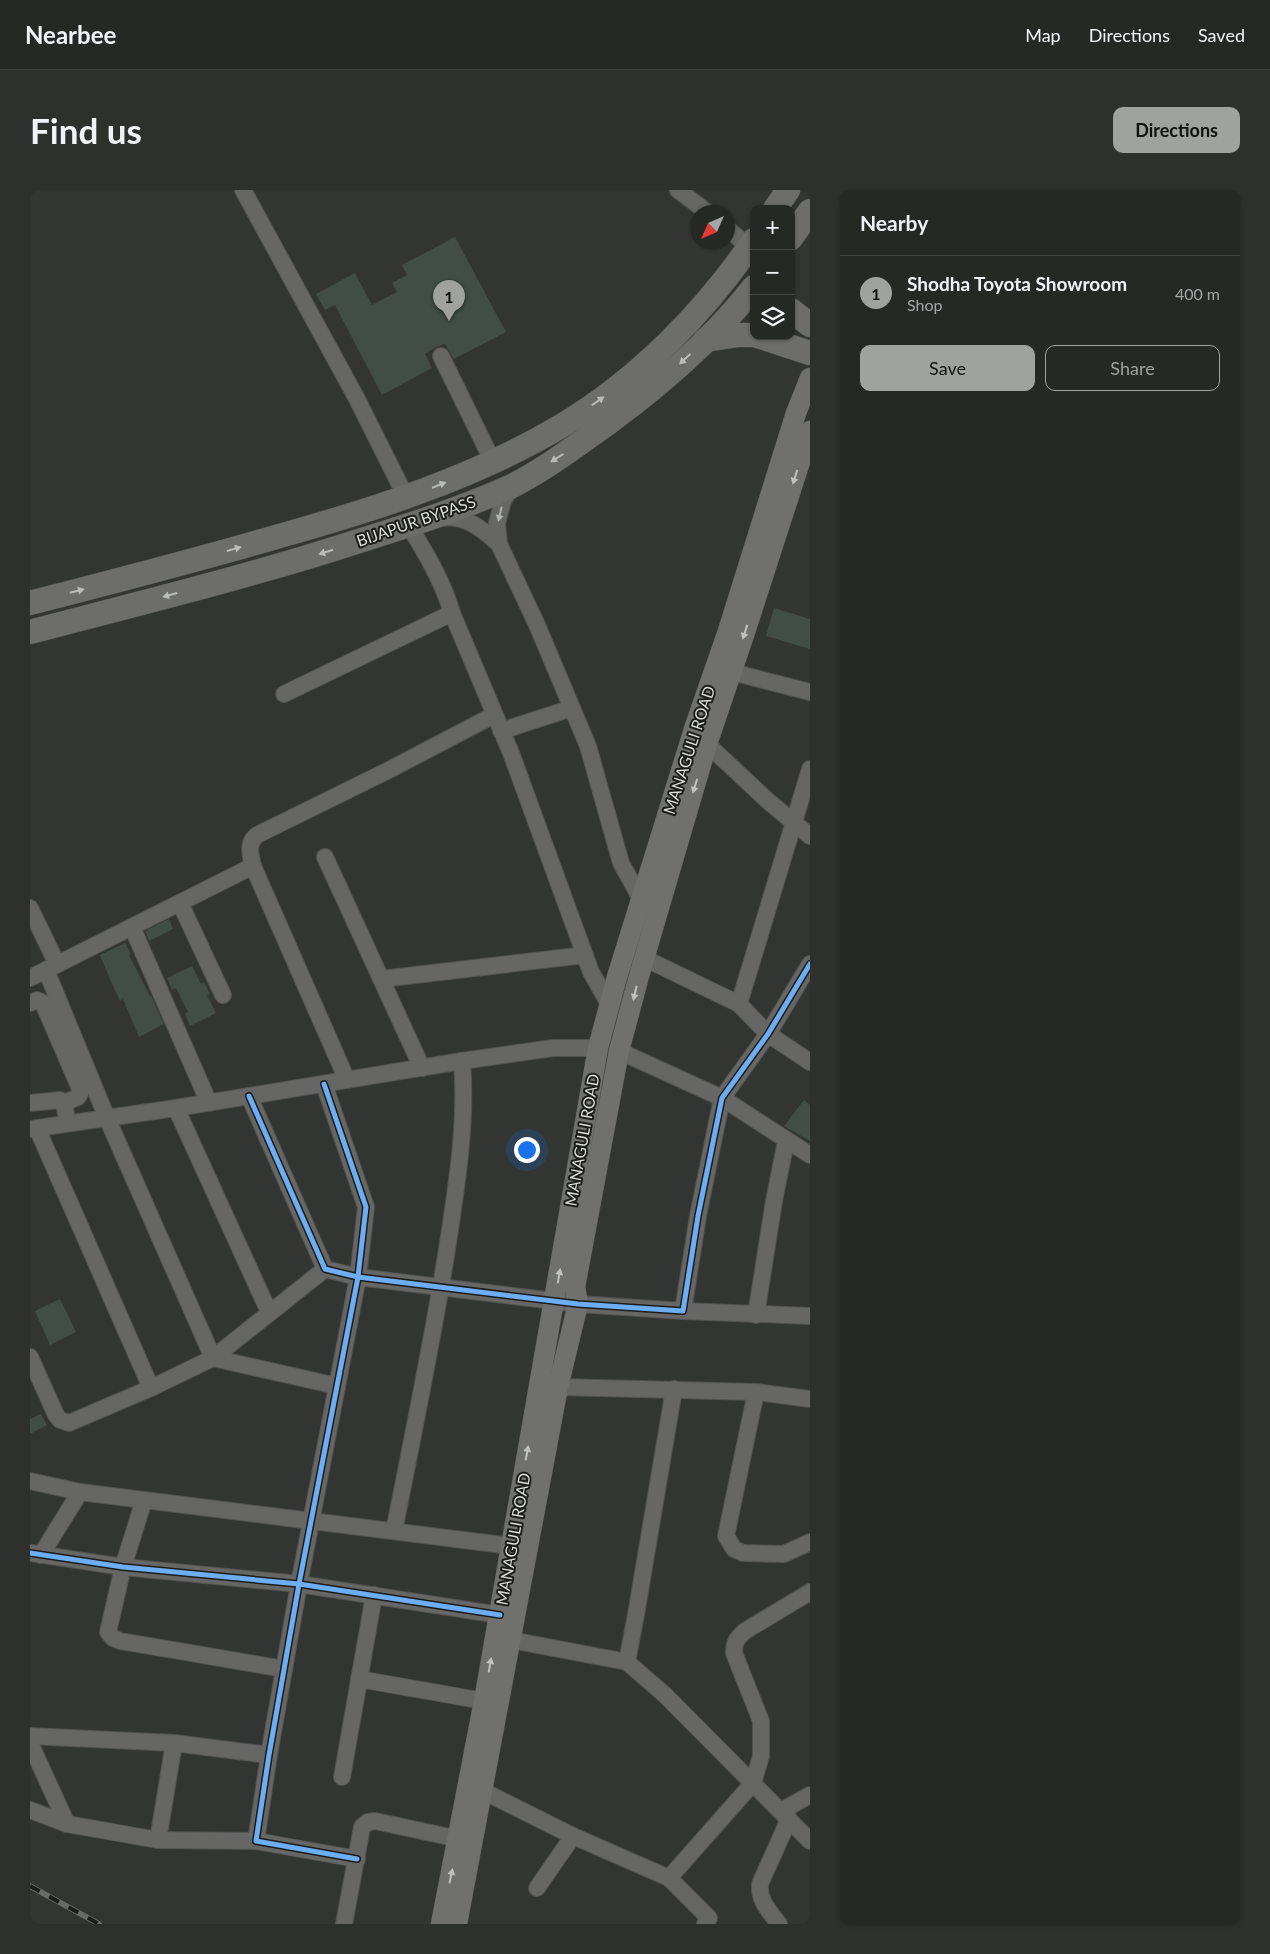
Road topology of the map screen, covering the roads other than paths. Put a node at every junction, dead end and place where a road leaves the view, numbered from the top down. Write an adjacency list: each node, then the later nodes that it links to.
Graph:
1 (243, 190): 22 (street)
2 (678, 190): 4 (street)
3 (788, 190): 5 (highway)
4 (698, 205)
5 (778, 205)
6 (810, 211): 7 (highway)
7 (795, 232)
8 (735, 247): 9 (street)
9 (746, 276): 13 (highway, BIJAPUR BYPASS); 20 (highway, BIJAPUR BYPASS, one-way to 9)
10 (795, 313): 11 (highway)
11 (810, 325)
12 (750, 335): 13 (highway)
13 (705, 340): 21 (highway, BIJAPUR BYPASS, one-way to 21)
14 (770, 340): 16 (highway)
15 (794, 340): 16 (highway)
16 (810, 353)
17 (441, 356): 20 (street)
18 (810, 378): 28 (main road, MANAGULI ROAD)
19 (810, 431): 28 (main road, MANAGULI ROAD, one-way to 28)
20 (493, 462): 22 (highway, BIJAPUR BYPASS, one-way to 20)
21 (512, 486): 23 (highway, BIJAPUR BYPASS); 24 (street, one-way to 24)
22 (406, 497): 25 (highway, BIJAPUR BYPASS, one-way to 22)
23 (419, 522): 24 (street); 26 (street); 27 (highway, BIJAPUR BYPASS, one-way to 27)
24 (499, 544): 31 (street)
25 (30, 603)
26 (452, 613): 30 (street); 32 (street)
27 (30, 632)
28 (724, 670): 29 (street); 34 (main road, MANAGULI ROAD); 40 (main road, MANAGULI ROAD)
29 (810, 692)
30 (284, 694)
31 (572, 708): 33 (street); 40 (street)
32 (494, 715): 33 (street); 39 (street)
33 (501, 731): 44 (street)
34 (707, 744): 36 (street); 45 (main road, MANAGULI ROAD, one-way to 45)
35 (810, 769): 36 (street)
36 (794, 824): 37 (street); 54 (street)
37 (810, 836)
38 (325, 857): 49 (street)
39 (253, 866): 41 (street); 61 (street)
40 (642, 901): 53 (main road, MANAGULI ROAD)
41 (180, 903): 43 (street); 51 (street)
42 (30, 908): 47 (street)
43 (132, 927): 47 (street); 65 (street)
44 (584, 955): 49 (street); 53 (street)
45 (644, 958): 54 (street); 57 (main road, MANAGULI ROAD, one-way to 57)
46 (810, 964): 50 (street)
47 (52, 967): 48 (street); 69 (street)
48 (30, 978)
49 (381, 979): 60 (street)
50 (805, 983): 55 (street)
51 (223, 995)
52 (30, 1002): 67 (street)
53 (610, 1004): 56 (main road, MANAGULI ROAD)
54 (738, 1004): 55 (street)
55 (768, 1034): 59 (street); 64 (street)
56 (598, 1048): 58 (street); 77 (main road, MANAGULI ROAD, one-way to 56)
57 (619, 1051): 64 (street); 78 (main road, MANAGULI ROAD)
58 (462, 1061): 60 (street); 76 (street)
59 (810, 1062)
60 (422, 1068): 61 (street)
61 (347, 1080): 62 (street)
62 (324, 1084): 63 (street); 75 (street)
63 (249, 1096): 65 (street); 74 (street)
64 (722, 1098): 72 (street); 79 (street)
65 (209, 1102): 68 (street)
66 (30, 1103): 67 (street)
67 (64, 1103): 70 (street)
68 (176, 1108): 69 (street); 80 (street)
69 (107, 1118): 70 (street); 84 (street)
70 (68, 1123): 71 (street)
71 (33, 1128): 87 (street)
72 (786, 1141): 73 (street); 81 (street)
73 (810, 1155)
74 (325, 1269): 75 (street); 80 (street)
75 (358, 1277): 76 (street); 85 (street)
76 (441, 1286): 77 (street); 95 (street)
77 (554, 1301): 78 (street); 97 (main road, MANAGULI ROAD, one-way to 77)
78 (578, 1304): 79 (street); 86 (main road, MANAGULI ROAD)
79 (683, 1311): 81 (street)
80 (269, 1312): 84 (street)
81 (756, 1315): 82 (street)
82 (810, 1316)
83 (30, 1358): 87 (street)
84 (213, 1358): 85 (street); 87 (street)
85 (336, 1386): 94 (street)
86 (558, 1387): 88 (street); 104 (main road, MANAGULI ROAD)
87 (151, 1388)
88 (674, 1389): 89 (street); 105 (street)
89 (756, 1392): 90 (street); 96 (street)
90 (810, 1399)
91 (30, 1481): 92 (street)
92 (80, 1492): 93 (street); 98 (street)
93 (144, 1500): 94 (street); 99 (street)
94 (311, 1521): 95 (street); 100 (street)
95 (394, 1531): 97 (street)
96 (810, 1542)
97 (511, 1546): 103 (main road, MANAGULI ROAD)
98 (36, 1554): 99 (street)
99 (123, 1567): 100 (street); 106 (street)
100 (299, 1584): 102 (street); 106 (street)
101 (810, 1592): 114 (street)
102 (374, 1595): 103 (street); 107 (street)
103 (500, 1615): 108 (main road, MANAGULI ROAD, one-way to 103)
104 (511, 1640): 105 (street); 115 (main road, MANAGULI ROAD)
105 (626, 1662): 114 (street)
106 (284, 1669): 112 (street)
107 (360, 1680): 108 (street); 113 (street)
108 (484, 1701): 121 (main road, MANAGULI ROAD)
109 (30, 1736): 111 (street)
110 (30, 1743): 119 (street)
111 (174, 1743): 112 (street); 122 (street)
112 (269, 1755): 123 (street)
113 (342, 1777)
114 (753, 1783): 118 (street); 126 (street)
115 (482, 1791): 120 (street); 131 (main road, MANAGULI ROAD)
116 (810, 1795): 118 (street)
117 (30, 1810): 119 (street)
118 (785, 1815): 124 (street); 132 (street)
119 (67, 1824): 122 (street)
120 (574, 1836): 126 (street); 127 (street)
121 (458, 1839): 125 (street); 130 (main road, MANAGULI ROAD, one-way to 121)
122 (158, 1840): 123 (street)
123 (256, 1841): 125 (street)
124 (810, 1841)
125 (357, 1858): 129 (street)
126 (669, 1878): 128 (street)
127 (537, 1888)
128 (710, 1922)
129 (344, 1924)
130 (441, 1924)
131 (458, 1924)
132 (779, 1924)

